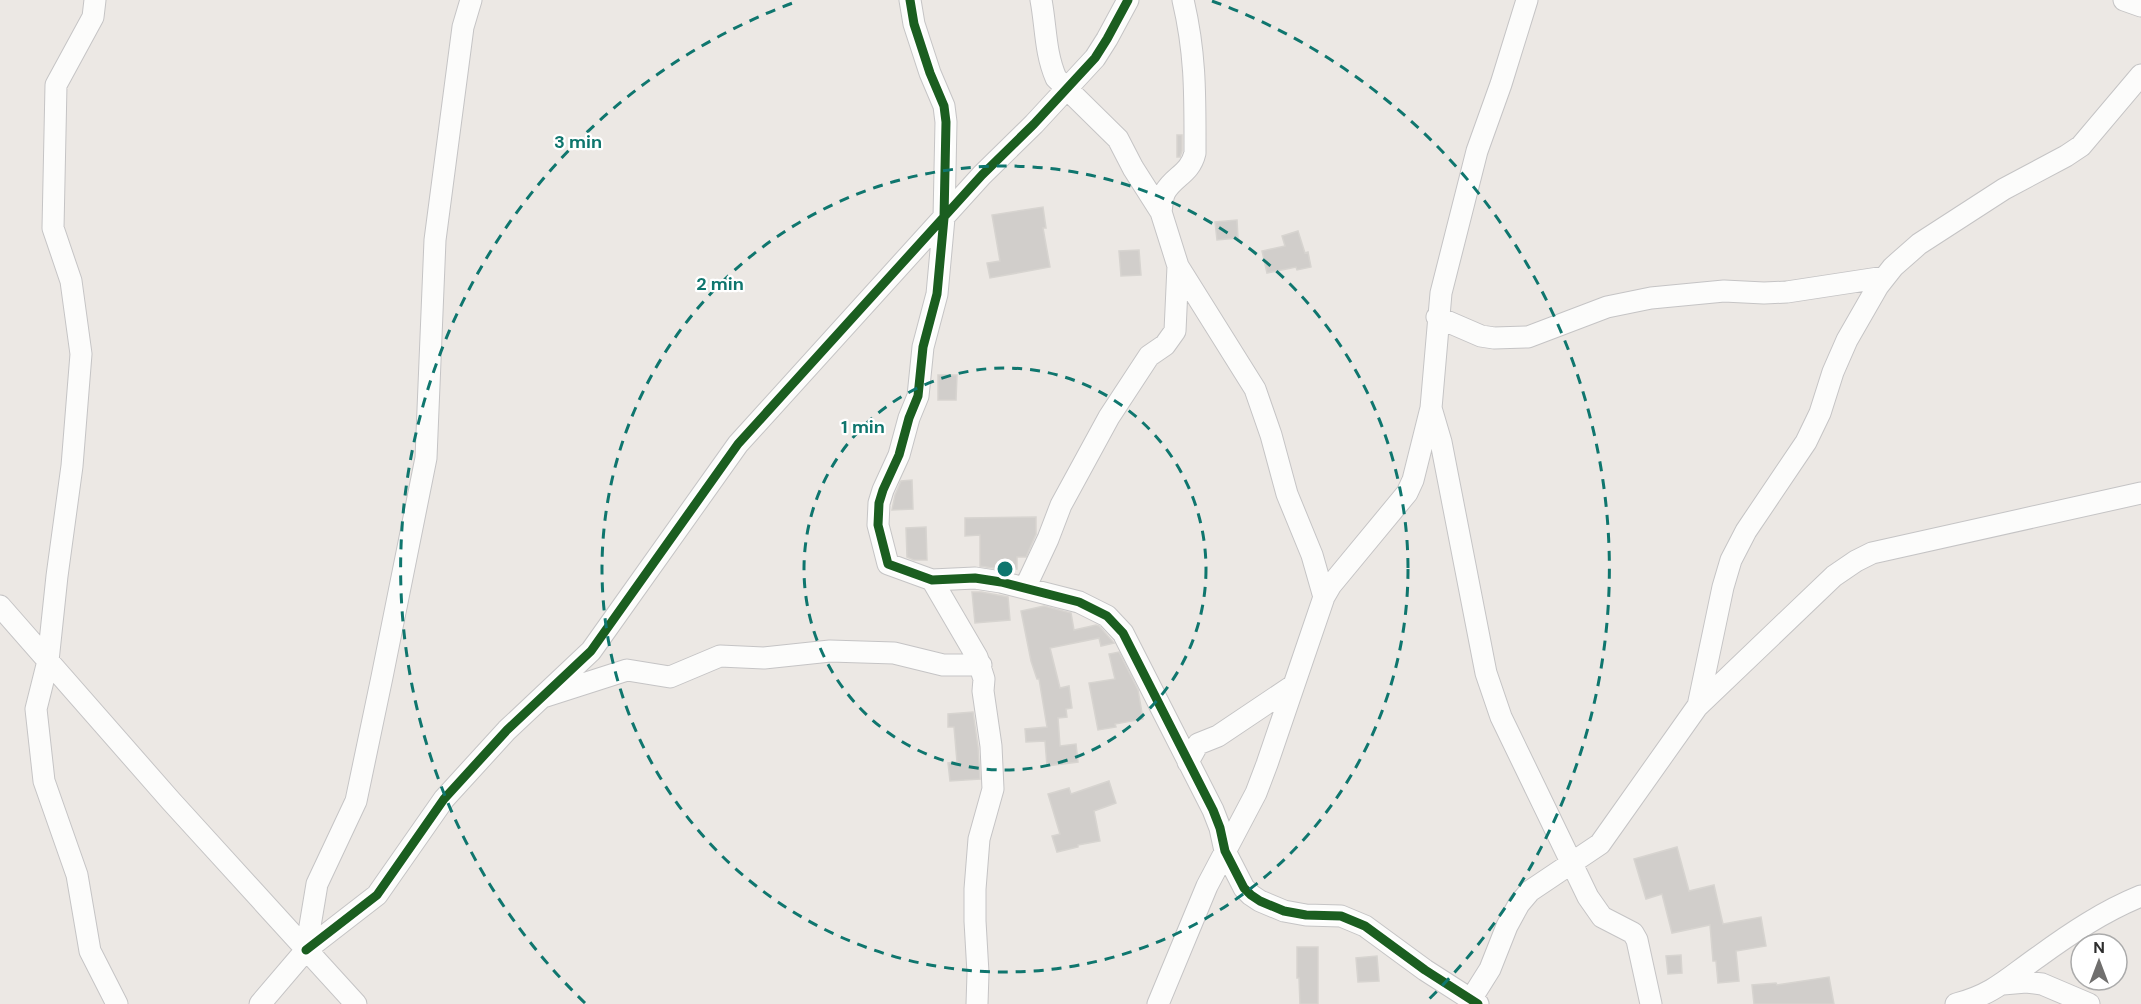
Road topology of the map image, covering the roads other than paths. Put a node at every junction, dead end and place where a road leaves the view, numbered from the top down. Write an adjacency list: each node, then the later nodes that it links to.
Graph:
1 (95, 0): 21 (street)
2 (471, 0): 30 (street)
3 (910, 0): 11 (street)
4 (1041, 0): 9 (street)
5 (1128, 0): 9 (street)
6 (1183, 0): 10 (street)
7 (1527, 0): 14 (street)
8 (2141, 75): 13 (street)
9 (1066, 88): 10 (street); 11 (street)
10 (1161, 212): 12 (street)
11 (944, 218): 17 (street); 24 (street)
12 (1178, 266): 18 (street); 19 (street)
13 (1885, 277): 14 (street); 25 (street)
14 (1437, 317): 15 (street)
15 (1431, 408): 19 (street); 28 (street)
16 (2141, 493): 25 (street)
17 (932, 580): 18 (street); 22 (street)
18 (1025, 588): 26 (street)
19 (1324, 597): 23 (street)
20 (0, 606): 21 (street)
21 (48, 662): 30 (street); 33 (street)
22 (981, 665): 24 (street); 36 (street)
23 (1294, 685): 26 (street); 27 (street)
24 (540, 698): 30 (street)
25 (1697, 707): 28 (street)
26 (1193, 753): 27 (street)
27 (1225, 851): 32 (street); 37 (street)
28 (1571, 865): 32 (street); 38 (street)
29 (2141, 896): 31 (street)
30 (306, 950): 34 (street); 35 (street)
31 (2003, 984): 39 (street); 40 (street)
32 (1473, 1002)
33 (117, 1004)
34 (260, 1004)
35 (356, 1004)
36 (977, 1004)
37 (1158, 1004)
38 (1651, 1004)
39 (1956, 1004)
40 (2090, 1004)

